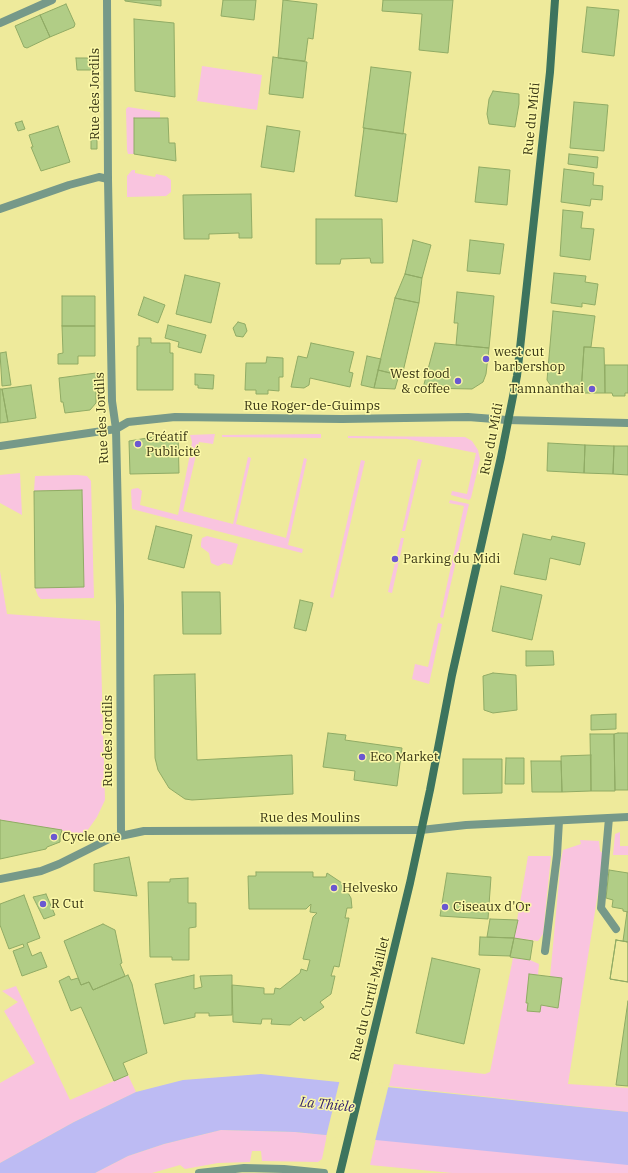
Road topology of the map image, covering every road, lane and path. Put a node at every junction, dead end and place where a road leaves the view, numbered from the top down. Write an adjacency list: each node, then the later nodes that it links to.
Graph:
1 (52, 0): 4 (street)
2 (107, 0): 5 (street, Rue des Jordils)
3 (555, 0): 7 (main road, Rue du Midi)
4 (0, 23)
5 (108, 179): 6 (street); 9 (street, Rue des Jordils)
6 (0, 209)
7 (507, 420): 8 (street, Rue Roger-de-Guimps); 9 (street, Rue Roger-de-Guimps); 14 (main road, Rue du Midi)
8 (628, 423)
9 (116, 429): 10 (street, Rue Roger-de-Guimps); 15 (street, Rue des Jordils)
10 (0, 446)
11 (628, 817): 12 (street, Rue des Moulins)
12 (609, 818): 13 (street, Rue des Moulins); 17 (street)
13 (559, 820): 14 (street, Rue des Moulins); 18 (street)
14 (421, 830): 15 (street, Rue des Moulins); 21 (main road, Rue du Curtil-Maillet)
15 (121, 835): 16 (street, Rue des Moulins)
16 (0, 879)
17 (616, 929)
18 (545, 952)
19 (199, 1173): 20 (street)
20 (324, 1173)
21 (340, 1173)

